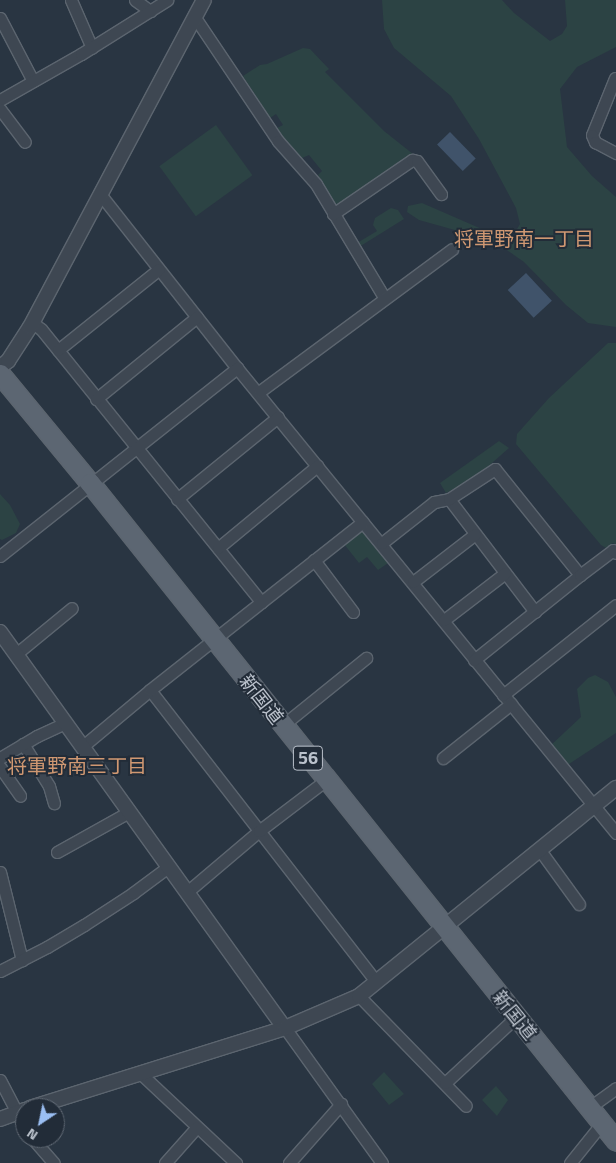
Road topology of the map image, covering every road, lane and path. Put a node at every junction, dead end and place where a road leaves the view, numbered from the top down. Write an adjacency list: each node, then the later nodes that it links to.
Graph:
1 (71, 0): 8 (street)
2 (135, 0): 5 (street)
3 (167, 0): 5 (street)
4 (204, 0): 7 (street)
5 (150, 11): 8 (street)
6 (0, 18): 10 (street)
7 (196, 19): 15 (street); 17 (street)
8 (92, 48): 10 (street)
9 (615, 78): 14 (street)
10 (32, 82): 11 (street)
11 (0, 100)
12 (0, 109): 13 (street)
13 (25, 142)
14 (616, 153)
15 (100, 194): 19 (street); 22 (street)
16 (441, 194): 17 (street)
17 (333, 214): 20 (street)
18 (452, 249): 20 (street)
19 (159, 269): 21 (street); 23 (street)
20 (384, 297): 27 (street)
21 (197, 317): 25 (street); 28 (street)
22 (33, 323): 23 (street); 24 (street)
23 (58, 350): 28 (street)
24 (0, 367)
25 (237, 368): 27 (street); 30 (street)
26 (0, 374): 32 (main road, 新国道 / 56)
27 (259, 392): 29 (street)
28 (96, 399): 30 (street)
29 (278, 417): 31 (street); 34 (street)
30 (135, 449): 32 (street); 34 (street)
31 (317, 466): 35 (street); 38 (street)
32 (90, 483): 40 (street); 52 (main road, 新国道 / 56)
33 (449, 498): 36 (street); 37 (street); 43 (street)
34 (177, 499): 38 (street)
35 (363, 522): 37 (street); 41 (street)
36 (475, 534): 42 (street); 44 (street)
37 (382, 543): 44 (street)
38 (218, 548): 45 (street)
39 (616, 553): 43 (street)
40 (0, 556)
41 (314, 560): 45 (street); 48 (street)
42 (505, 573): 49 (street); 50 (street)
43 (580, 575): 49 (street)
44 (413, 582): 50 (street)
45 (261, 602): 52 (street)
46 (616, 605): 57 (street)
47 (72, 608): 53 (street)
48 (353, 612)
49 (535, 612): 55 (street)
50 (444, 620): 55 (street)
51 (0, 632): 53 (street)
52 (214, 639): 56 (street); 59 (main road, 新国道 / 56)
53 (16, 654): 58 (street)
54 (366, 658): 59 (street)
55 (474, 660): 57 (street)
56 (150, 690): 61 (street); 71 (street)
57 (507, 700): 63 (street); 69 (street)
58 (65, 723): 60 (street); 61 (street)
59 (283, 725): 65 (main road, 新国道 / 56)
60 (23, 744): 62 (street); 68 (street)
61 (83, 746): 70 (street)
62 (0, 758)
63 (444, 758)
64 (0, 767): 67 (street)
65 (326, 780): 71 (street); 79 (main road, 新国道 / 56)
66 (616, 788): 69 (street)
67 (20, 796)
68 (54, 803)
69 (594, 806): 72 (street); 73 (street)
70 (129, 812): 74 (street); 75 (street)
71 (259, 831): 77 (street); 82 (street)
72 (616, 834)
73 (539, 850): 78 (street); 79 (street)
74 (56, 852)
75 (168, 867): 77 (street); 80 (street)
76 (0, 872): 80 (street)
77 (187, 892): 85 (street)
78 (579, 904)
79 (444, 927): 82 (street); 84 (main road, 新国道 / 56)
80 (22, 960): 81 (street)
81 (0, 971)
82 (376, 981): 83 (street)
83 (359, 996): 85 (street); 88 (street)
84 (516, 1017): 88 (street); 94 (main road, 新国道 / 56)
85 (285, 1028): 86 (street); 92 (street)
86 (140, 1074): 90 (street); 98 (street)
87 (0, 1080): 91 (street)
88 (445, 1083): 93 (street)
89 (616, 1088): 94 (street)
90 (62, 1098)
91 (15, 1103)
92 (341, 1104): 104 (street); 105 (street)
93 (466, 1106)
94 (590, 1107): 97 (main road, 新国道 / 56)
95 (15, 1113): 96 (street)
96 (0, 1119)
97 (602, 1123): 99 (main road, 新国道 / 56); 106 (street)
98 (196, 1128): 102 (street); 103 (street)
99 (616, 1141)
100 (41, 1148): 101 (street)
101 (54, 1163)
102 (165, 1163)
103 (236, 1163)
104 (289, 1163)
105 (382, 1163)
106 (570, 1163)

